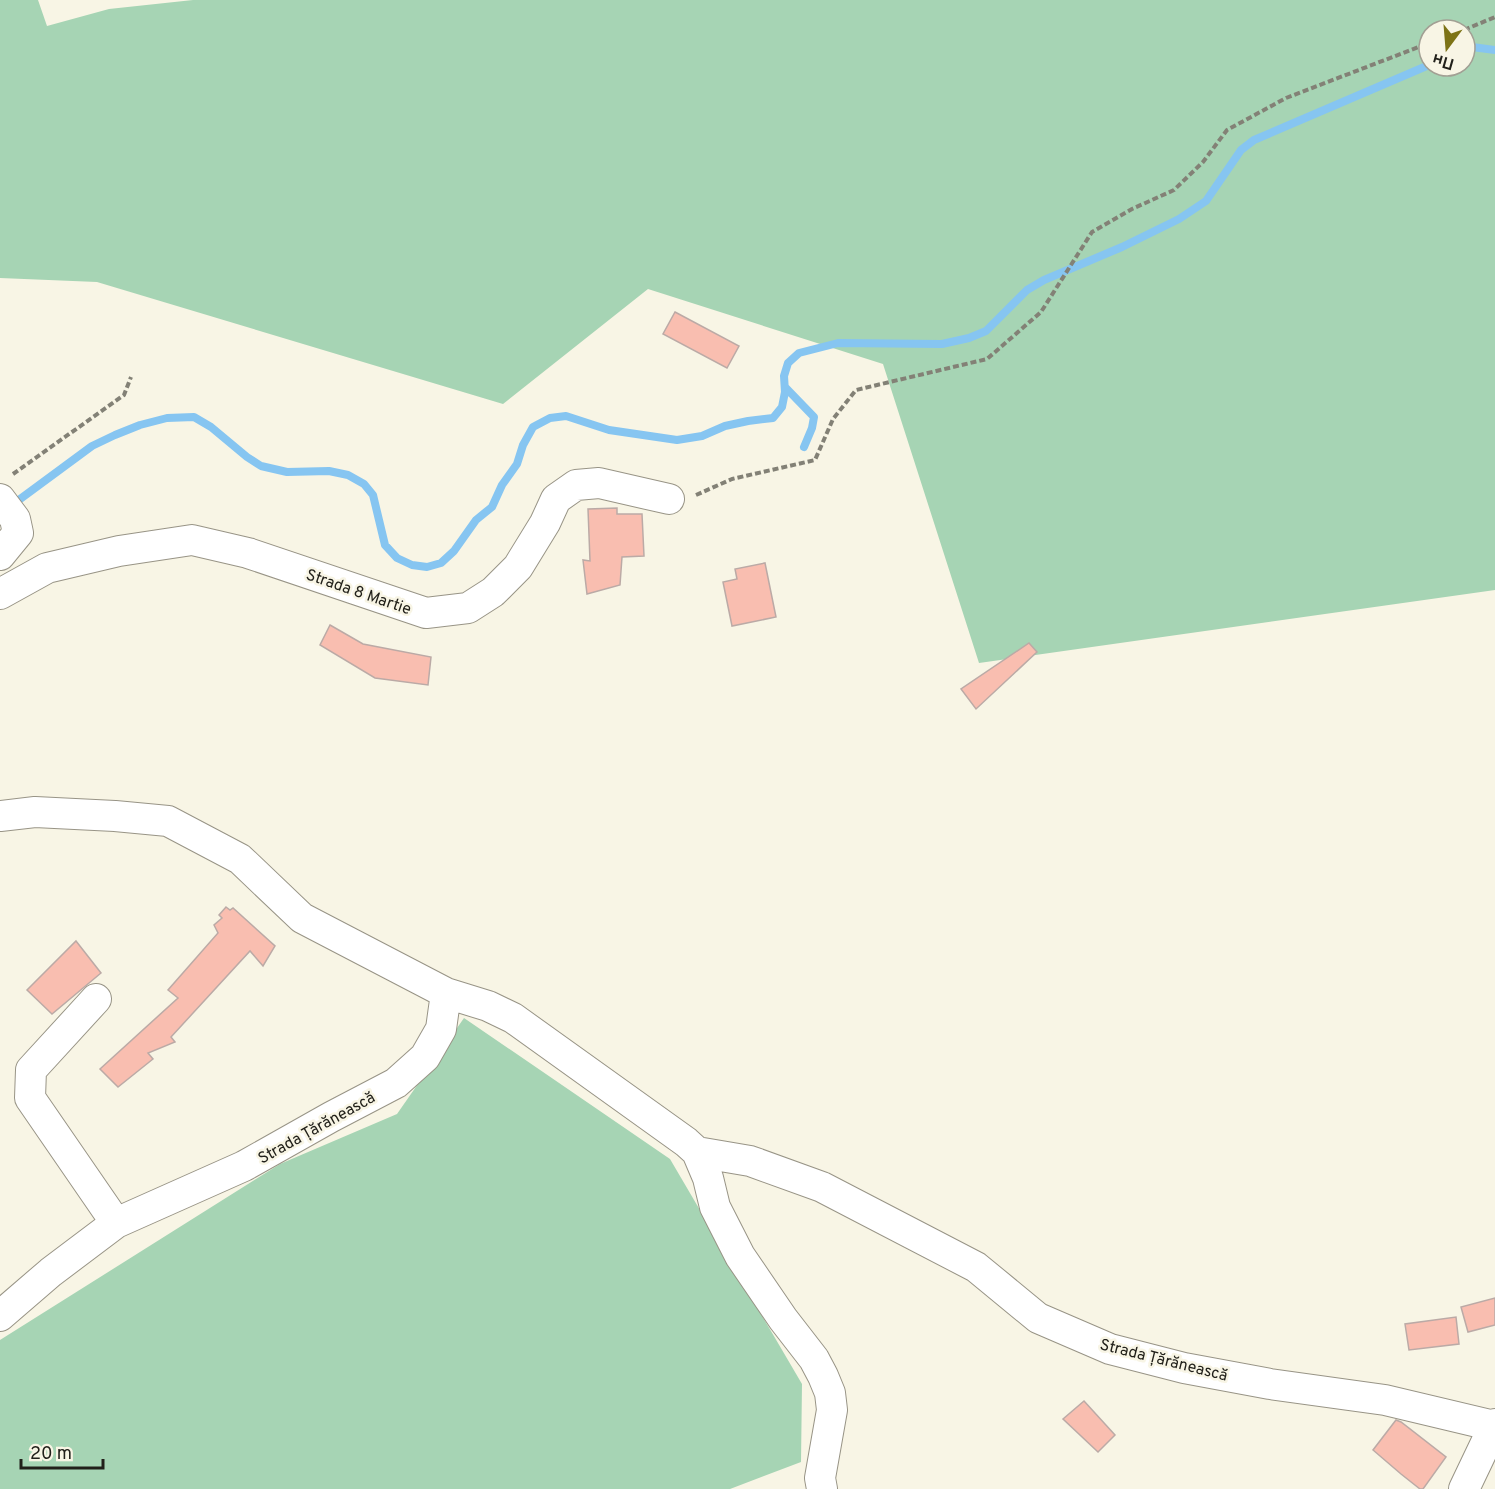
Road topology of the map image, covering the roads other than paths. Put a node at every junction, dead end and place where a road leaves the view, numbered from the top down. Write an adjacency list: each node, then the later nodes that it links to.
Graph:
1 (7, 499): 3 (street)
2 (669, 499): 4 (street, Strada 8 Martie)
3 (0, 555)
4 (0, 594)
5 (0, 816): 6 (street)
6 (446, 993): 8 (street, Strada Țărănească); 9 (street, Strada Țărănească)
7 (96, 999): 9 (street)
8 (697, 1152): 11 (street, Strada Țărănească); 12 (street, Strada Țărănească)
9 (116, 1223): 10 (street, Strada Țărănească)
10 (0, 1316)
11 (1495, 1425): 13 (street, Strada Țărănească)
12 (822, 1489)
13 (1464, 1489)

